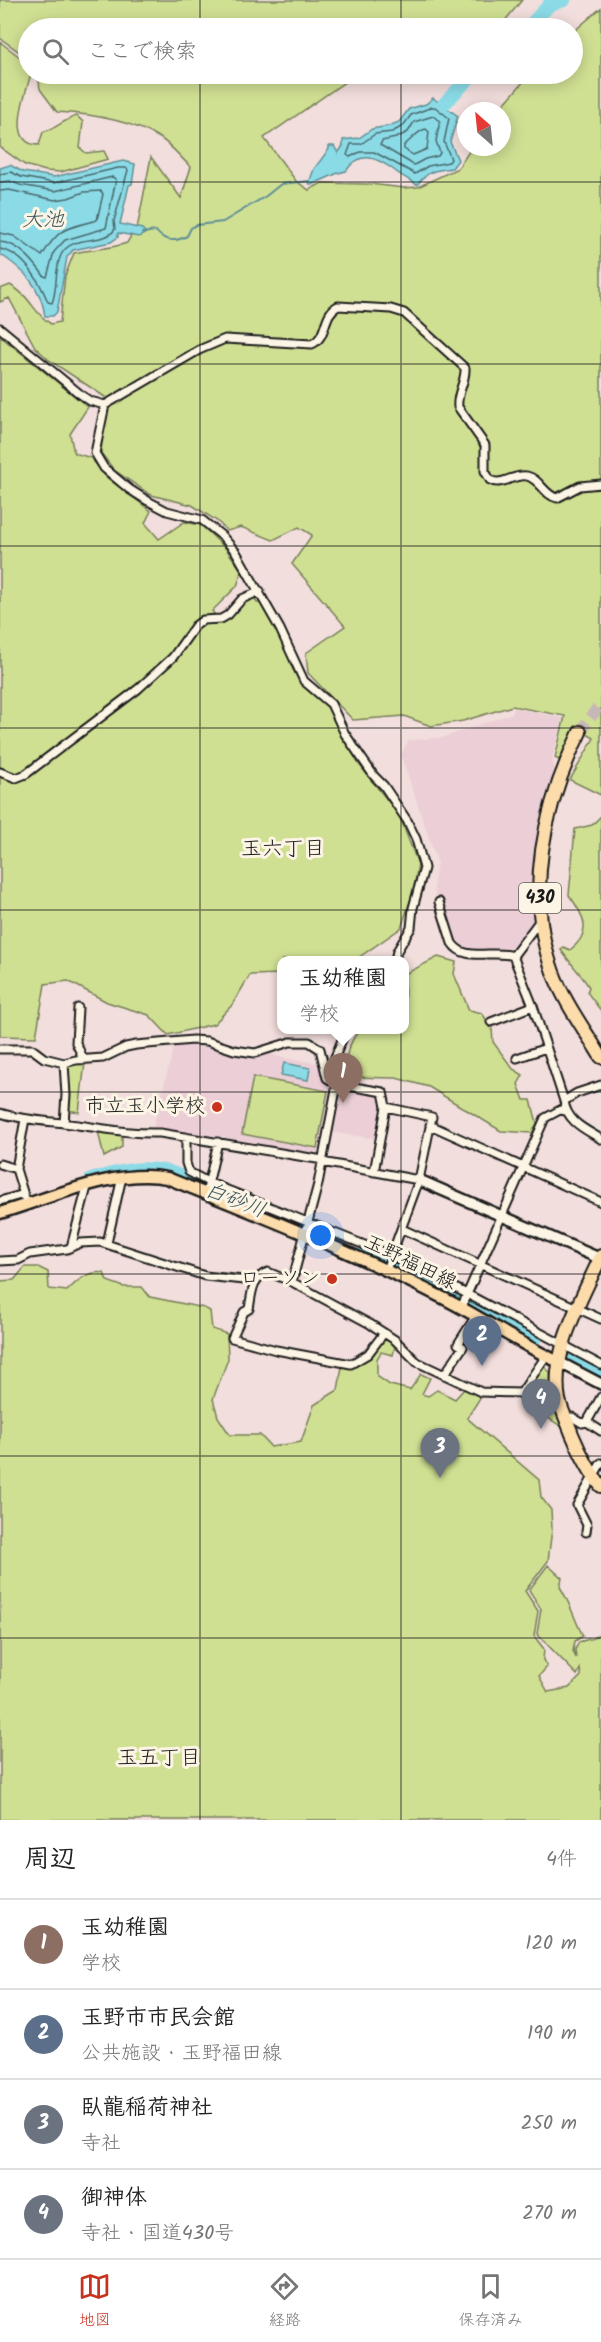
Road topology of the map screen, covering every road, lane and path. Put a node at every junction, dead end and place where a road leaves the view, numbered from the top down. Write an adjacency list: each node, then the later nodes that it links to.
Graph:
1 (0, 328): 2 (street)
2 (105, 405): 3 (street); 4 (street)
3 (601, 484)
4 (260, 591): 6 (street); 9 (street)
5 (580, 732): 8 (highway, 430)
6 (0, 772)
7 (439, 902): 10 (street)
8 (540, 920): 10 (street); 17 (highway, 430)
9 (396, 956)
10 (513, 956): 11 (street)
11 (533, 1005): 13 (street); 15 (street)
12 (78, 1008): 19 (street)
13 (491, 1022)
14 (344, 1034): 21 (street)
15 (546, 1048): 18 (street); 23 (street)
16 (0, 1049): 20 (street)
17 (601, 1057)
18 (517, 1058)
19 (84, 1060): 20 (street); 21 (street)
20 (64, 1064): 28 (street)
21 (337, 1084): 24 (street); 33 (street)
22 (601, 1084): 23 (street)
23 (564, 1101): 25 (street)
24 (386, 1107): 29 (street); 37 (street)
25 (566, 1111): 31 (street); 35 (street)
26 (0, 1113): 27 (street)
27 (25, 1119): 28 (street); 36 (street)
28 (64, 1123): 30 (street)
29 (430, 1125): 35 (street); 39 (street)
30 (186, 1137): 32 (street); 41 (street)
31 (601, 1139)
32 (218, 1142): 33 (street); 41 (street)
33 (322, 1161): 37 (street); 47 (street)
34 (0, 1164): 36 (street)
35 (523, 1166): 44 (street); 46 (street)
36 (16, 1168): 42 (street)
37 (374, 1172): 39 (street)
38 (122, 1177): 40 (main road, 玉野福田線); 41 (main road, 玉野福田線); 49 (street)
39 (419, 1180): 46 (street); 48 (street)
40 (87, 1187): 42 (main road, 玉野福田線); 50 (street)
41 (208, 1188): 47 (main road, 玉野福田線)
42 (25, 1199): 43 (street); 45 (main road, 玉野福田線)
43 (0, 1201)
44 (601, 1202)
45 (0, 1213)
46 (502, 1216): 51 (street); 54 (street)
47 (307, 1228): 53 (main road, 玉野福田線); 56 (street)
48 (402, 1229): 53 (street); 54 (street)
49 (107, 1243): 50 (street); 55 (street)
50 (71, 1247): 52 (street)
51 (601, 1258): 58 (highway)
52 (0, 1261)
53 (388, 1263): 57 (main road, 玉野福田線)
54 (481, 1264): 57 (street); 58 (street)
55 (254, 1281): 56 (street); 61 (street)
56 (292, 1282): 61 (street)
57 (464, 1301): 59 (main road, 玉野福田線); 62 (street)
58 (578, 1309): 60 (street); 62 (highway)
59 (476, 1316): 63 (main road, 玉野福田線); 66 (street)
60 (601, 1319)
61 (384, 1333): 66 (street)
62 (562, 1344): 64 (highway); 65 (street)
63 (546, 1356): 64 (main road, 玉野福田線); 66 (street)
64 (559, 1362): 67 (street); 69 (highway)
65 (601, 1365)
66 (444, 1375)
67 (601, 1384)
68 (601, 1397): 70 (street)
69 (566, 1419): 70 (street); 73 (highway)
70 (587, 1422): 71 (street)
71 (601, 1431)
72 (601, 1463): 73 (street)
73 (597, 1481): 74 (street)
74 (586, 1532)

